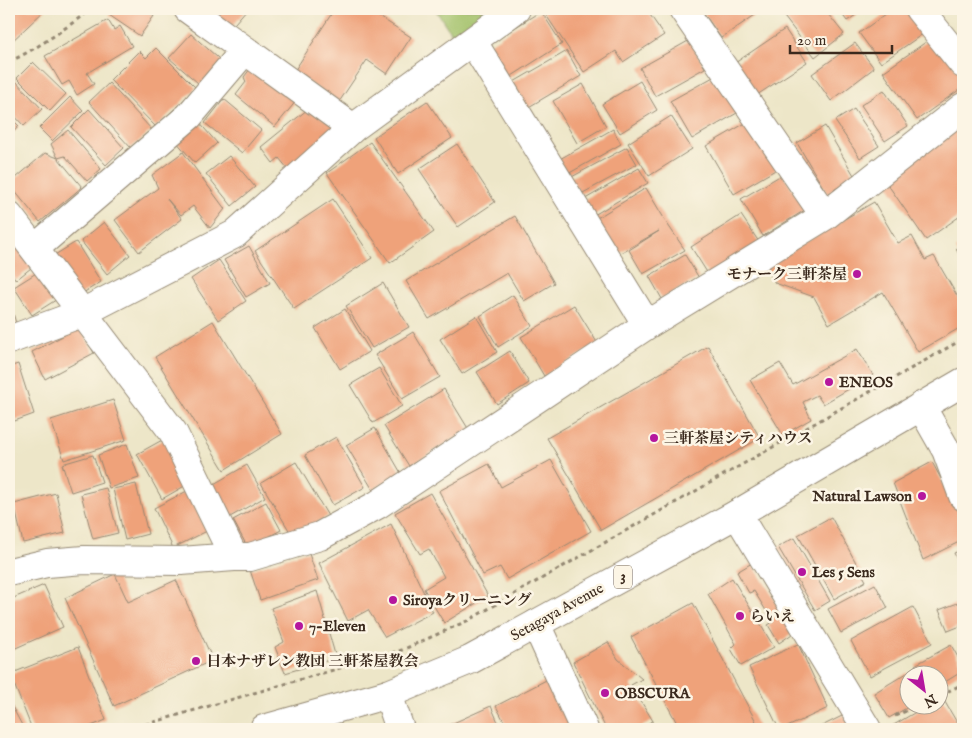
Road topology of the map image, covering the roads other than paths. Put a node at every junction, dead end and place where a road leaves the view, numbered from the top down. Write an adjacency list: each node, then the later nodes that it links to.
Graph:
1 (188, 9): 6 (street)
2 (516, 9): 5 (street)
3 (683, 9): 11 (street)
4 (919, 9): 7 (street)
5 (473, 42): 9 (street); 14 (street)
6 (245, 50): 9 (street); 12 (street)
7 (963, 64)
8 (963, 107): 11 (street)
9 (354, 128): 13 (street)
10 (9, 216): 12 (street)
11 (826, 216): 14 (street)
12 (34, 249): 13 (street)
13 (82, 313): 15 (street); 20 (street)
14 (647, 325): 20 (street)
15 (9, 340)
16 (963, 382): 17 (street, Setagaya Avenue / 3)
17 (921, 406): 18 (street); 19 (street, Setagaya Avenue / 3)
18 (963, 496)
19 (737, 514): 22 (street, Setagaya Avenue / 3); 27 (street)
20 (234, 557): 21 (street)
21 (9, 572)
22 (536, 624): 23 (street, Setagaya Avenue / 3); 26 (street)
23 (388, 694): 24 (street, Setagaya Avenue / 3); 25 (street)
24 (264, 729)
25 (400, 729)
26 (584, 729)
27 (867, 729)

